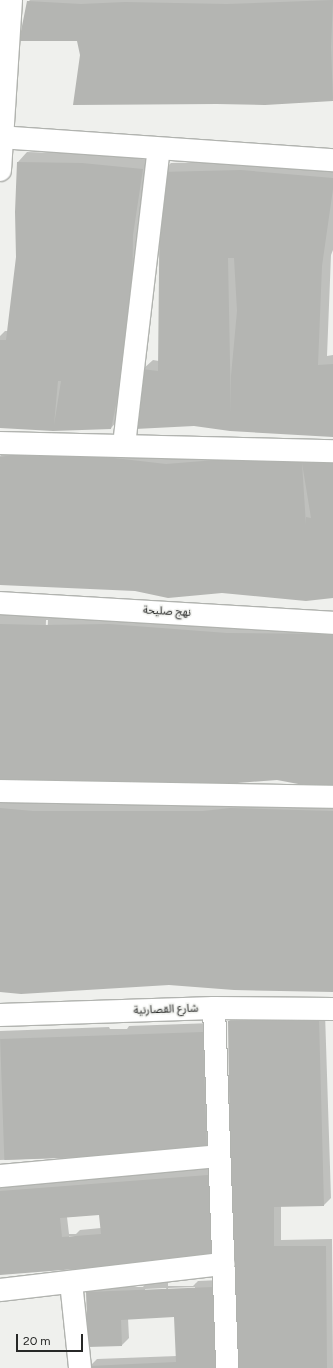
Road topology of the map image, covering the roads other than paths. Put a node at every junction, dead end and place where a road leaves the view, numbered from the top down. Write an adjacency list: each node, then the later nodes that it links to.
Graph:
1 (11, 0): 2 (street)
2 (2, 137): 3 (street); 5 (street)
3 (159, 149): 4 (street); 7 (street)
4 (333, 160)
5 (0, 170)
6 (0, 443): 7 (street)
7 (124, 445): 8 (street)
8 (333, 450)
9 (0, 603): 10 (street, نهج صليحة)
10 (333, 623)
11 (0, 791): 12 (street)
12 (333, 797)
13 (214, 1008): 14 (street, شارع القصارنية); 15 (street, شارع القصارنية); 16 (street)
14 (333, 1009)
15 (0, 1015)
16 (218, 1156): 17 (street); 18 (street)
17 (0, 1176)
18 (222, 1264): 19 (street); 22 (street)
19 (71, 1282): 20 (street); 21 (street)
20 (0, 1290)
21 (80, 1368)
22 (227, 1368)

